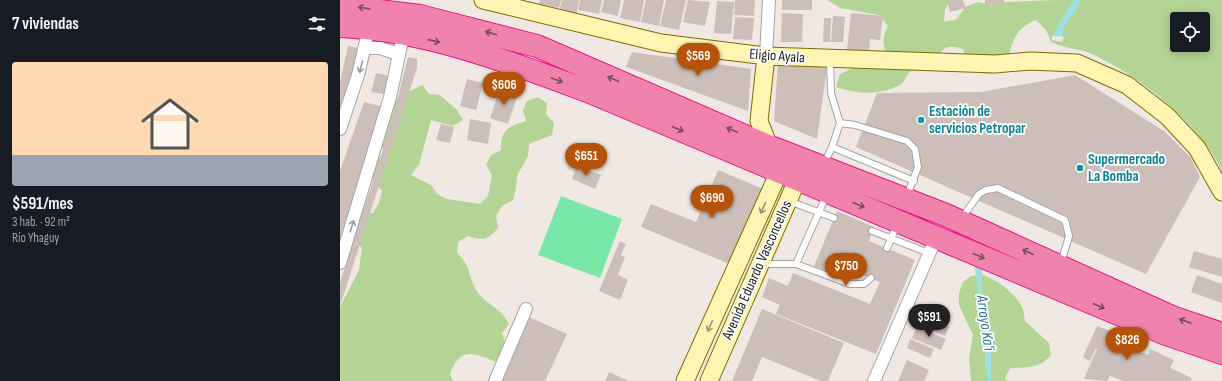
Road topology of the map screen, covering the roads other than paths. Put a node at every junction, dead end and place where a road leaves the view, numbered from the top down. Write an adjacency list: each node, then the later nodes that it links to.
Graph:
1 (483, 0): 7 (street, Eligio Ayala)
2 (769, 0): 7 (street)
3 (340, 6): 11 (highway, one-way to 3)
4 (340, 26): 5 (highway)
5 (367, 38): 6 (highway); 10 (street, one-way to 10)
6 (401, 44): 14 (highway, one-way to 14); 26 (street, one-way to 6)
7 (766, 56): 8 (street, Eligio Ayala); 11 (street)
8 (830, 58): 9 (lane); 17 (street, Eligio Ayala)
9 (840, 123): 12 (lane); 15 (lane)
10 (340, 129)
11 (768, 146): 13 (highway); 14 (street)
12 (832, 147): 13 (lane); 15 (lane)
13 (815, 163): 14 (street, Avenida Eduardo Vasconcellos); 15 (highway)
14 (788, 176): 16 (highway); 18 (street, Avenida Eduardo Vasconcellos); 35 (street, Avenida Eduardo Vasconcellos, one-way to 35)
15 (910, 190): 21 (highway)
16 (828, 192): 19 (lane); 22 (highway, one-way to 22)
17 (1222, 192)
18 (788, 200): 19 (lane); 27 (street, Avenida Eduardo Vasconcellos)
19 (820, 212): 20 (lane); 28 (lane)
20 (834, 218)
21 (960, 221): 29 (highway, one-way to 21); 29 (lane)
22 (895, 230): 23 (lane); 24 (highway); 25 (lane)
23 (872, 231)
24 (932, 245): 33 (highway, one-way to 33); 37 (street)
25 (887, 248)
26 (340, 263)
27 (760, 264): 28 (lane); 36 (street, Avenida Eduardo Vasconcellos)
28 (796, 264): 30 (lane)
29 (1060, 267): 32 (highway, one-way to 29)
30 (871, 278)
31 (526, 309): 34 (street)
32 (1222, 334)
33 (1222, 353)
34 (495, 381)
35 (685, 381)
36 (709, 381)
37 (874, 381)

